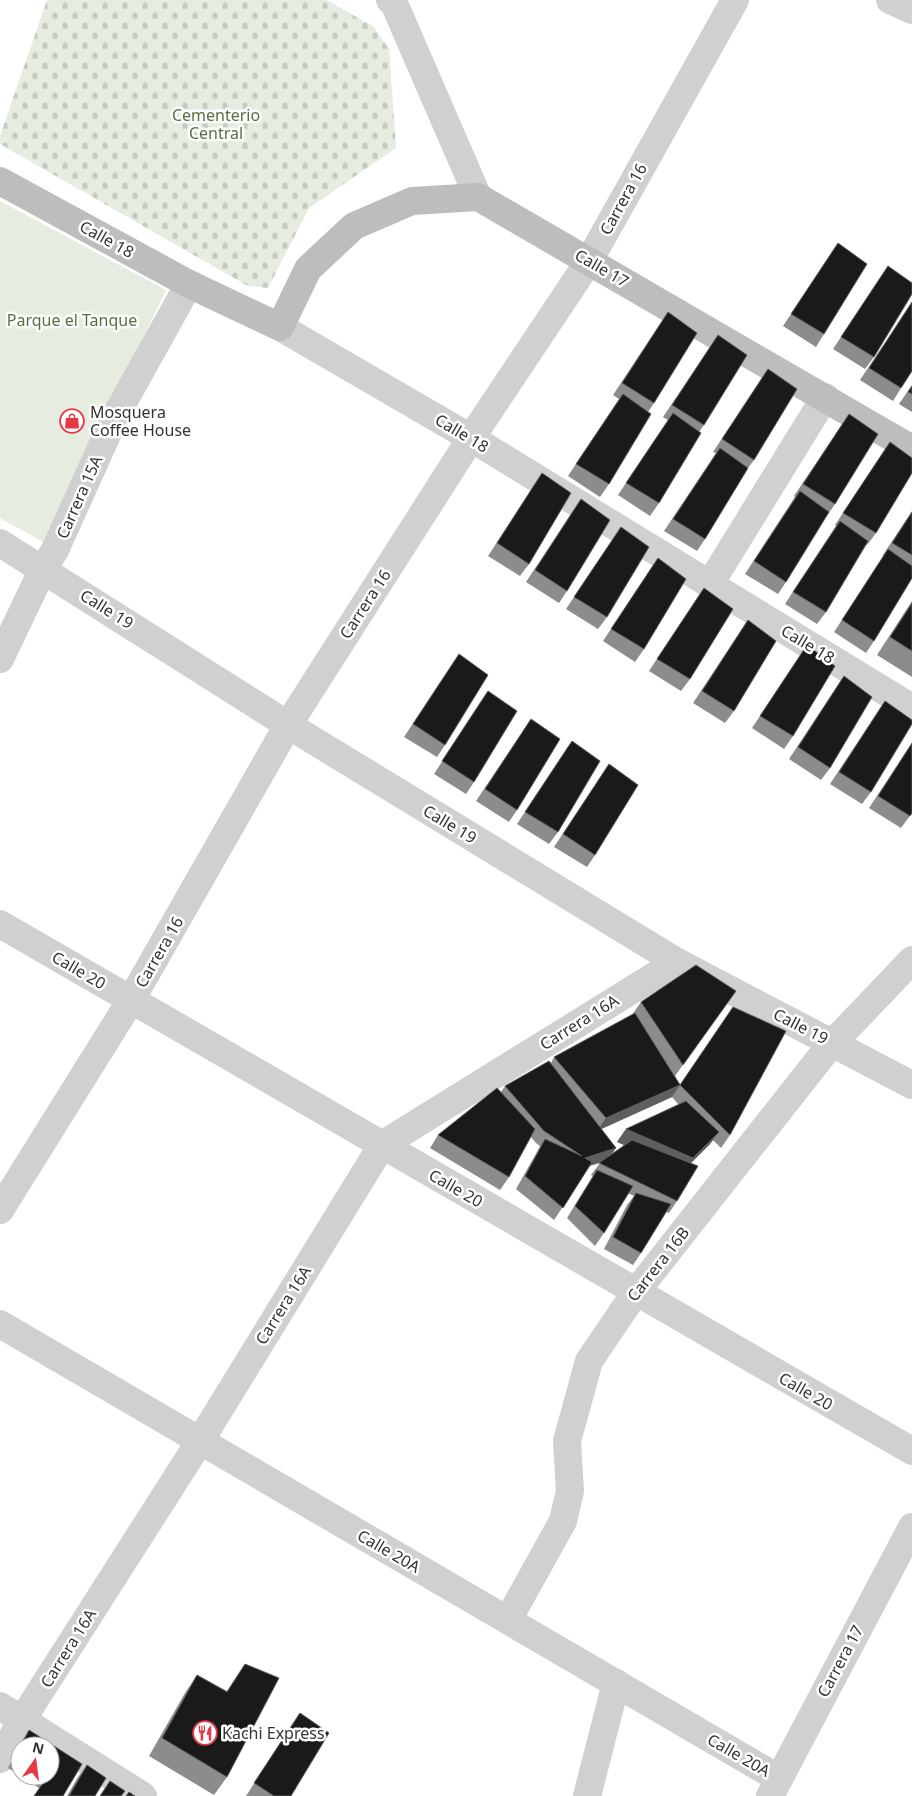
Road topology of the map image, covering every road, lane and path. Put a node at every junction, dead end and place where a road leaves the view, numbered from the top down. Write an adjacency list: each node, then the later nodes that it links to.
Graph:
1 (390, 0): 6 (street)
2 (735, 0): 7 (street, Carrera 16)
3 (890, 0): 4 (street)
4 (912, 10)
5 (0, 181): 8 (street, Calle 18)
6 (478, 197): 7 (street, Calle 17); 9 (street)
7 (589, 261): 10 (street, Calle 17); 11 (street, Carrera 16)
8 (189, 284): 9 (street, Calle 18); 14 (street, Carrera 15A)
9 (280, 327): 11 (street, Calle 18)
10 (825, 397): 12 (street, Calle 17); 15 (street)
11 (471, 438): 15 (street, Calle 18); 18 (street, Carrera 16)
12 (912, 449)
13 (0, 543): 14 (street, Calle 19)
14 (43, 569): 16 (street, Carrera 15A); 18 (street, Calle 19)
15 (710, 584): 17 (street, Calle 18)
16 (0, 659)
17 (912, 708)
18 (288, 725): 21 (street, Calle 19); 22 (street, Carrera 16)
19 (0, 924): 22 (street, Calle 20)
20 (912, 960): 23 (street, Carrera 16B)
21 (677, 962): 23 (street, Calle 19); 25 (street, Carrera 16A)
22 (131, 1000): 25 (street, Calle 20); 26 (street, Carrera 16)
23 (833, 1043): 24 (street, Calle 19); 27 (street, Carrera 16B)
24 (912, 1085)
25 (382, 1145): 27 (street, Calle 20); 29 (street, Carrera 16A)
26 (0, 1210)
27 (635, 1293): 30 (street, Calle 20); 32 (street, Carrera 16B)
28 (0, 1324): 29 (street, Calle 20A)
29 (200, 1440): 32 (street, Calle 20A); 34 (street, Carrera 16A)
30 (912, 1451)
31 (912, 1527): 36 (street, Carrera 17)
32 (508, 1620): 33 (street, Calle 20A)
33 (616, 1683): 36 (street, Calle 20A); 38 (street)
34 (11, 1713): 35 (street, Carrera 16A); 37 (street)
35 (0, 1759)
36 (774, 1787)
37 (143, 1796)
38 (587, 1796)

